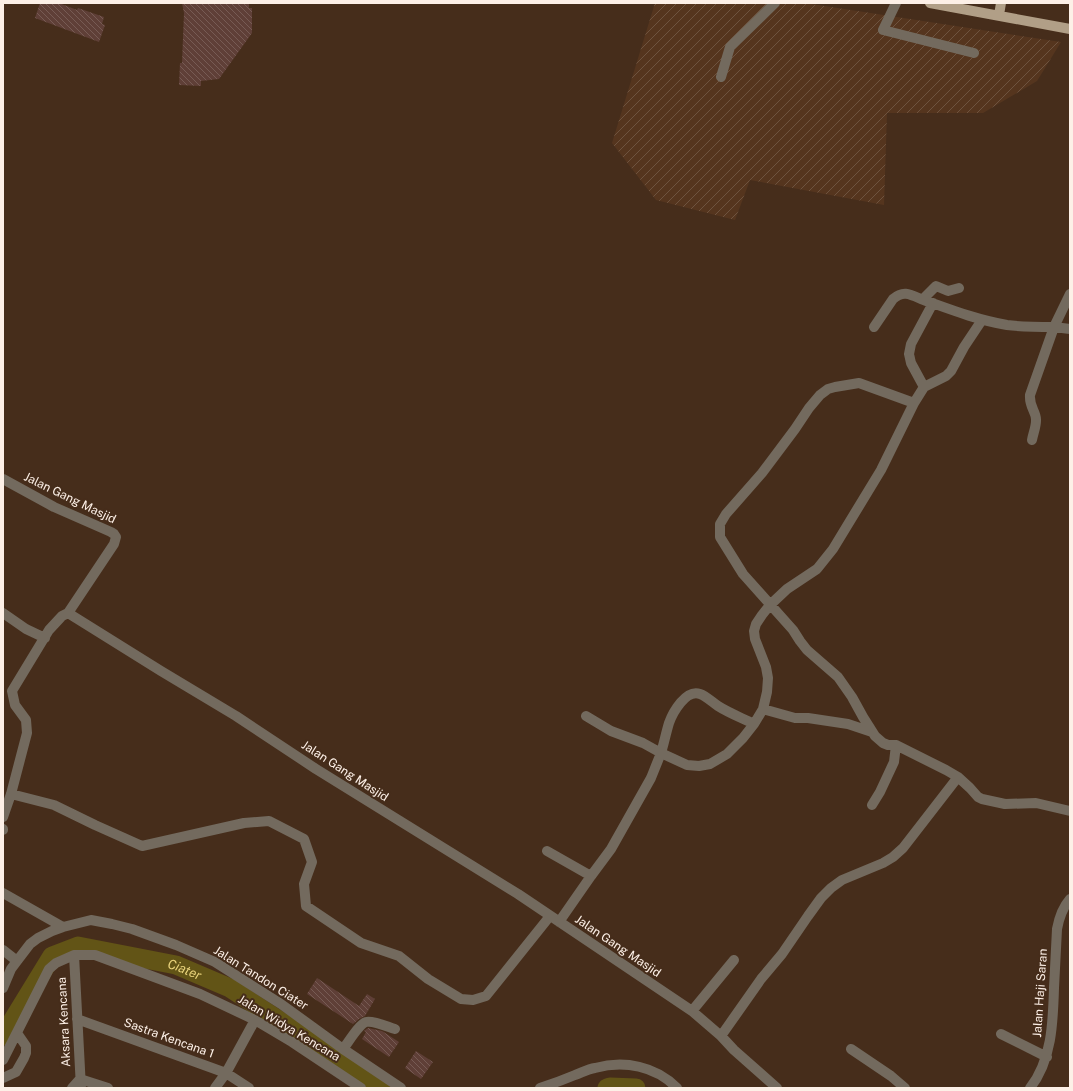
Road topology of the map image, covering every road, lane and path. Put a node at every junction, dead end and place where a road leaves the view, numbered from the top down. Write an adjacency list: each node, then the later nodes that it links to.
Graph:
1 (775, 3): 8 (street)
2 (896, 3): 7 (street)
3 (930, 3): 5 (main road)
4 (1001, 3): 5 (main road)
5 (998, 15): 6 (main road)
6 (1070, 29)
7 (974, 53)
8 (721, 77)
9 (960, 288): 11 (street)
10 (1070, 294): 14 (street)
11 (928, 301): 12 (street); 13 (street); 16 (street)
12 (982, 320): 14 (street); 16 (street)
13 (874, 327)
14 (1054, 327): 15 (street); 18 (street)
15 (1070, 329)
16 (924, 387): 17 (street)
17 (914, 403): 20 (street); 20 (street)
18 (1032, 440)
19 (3, 479): 22 (street, Jalan Gang Masjid)
20 (770, 605): 24 (street); 27 (street)
21 (3, 613): 23 (street)
22 (68, 613): 23 (street); 39 (street, Jalan Gang Masjid)
23 (45, 638): 31 (street)
24 (763, 709): 26 (street); 27 (street)
25 (586, 716): 29 (street)
26 (754, 724): 29 (street); 29 (street)
27 (872, 732): 28 (street)
28 (892, 745): 30 (street); 32 (street)
29 (662, 753): 36 (street)
30 (958, 778): 33 (street); 52 (street)
31 (11, 794): 34 (street); 39 (street)
32 (872, 805)
33 (1070, 811)
34 (3, 817)
35 (547, 851): 36 (street)
36 (591, 876): 39 (street)
37 (3, 893): 40 (street)
38 (1070, 899): 55 (street, Jalan Haji Saran)
39 (554, 919): 46 (street, Jalan Gang Masjid)
40 (64, 927): 44 (street, Jalan Tandon Ciater); 53 (street, Jalan Tandon Ciater)
41 (3, 951): 44 (street)
42 (74, 955): 47 (street, Aksara Kencana); 48 (street, Jalan Widya Kencana); 50 (street, Jalan Widya Kencana)
43 (734, 960): 46 (street)
44 (16, 961): 45 (street, Jalan Tandon Ciater)
45 (3, 988)
46 (692, 1011): 52 (street, Jalan Gang Masjid)
47 (77, 1019): 57 (street, Sastra Kencana 1); 59 (street, Aksara Kencana)
48 (255, 1020): 57 (street); 64 (street, Jalan Widya Kencana)
49 (395, 1029): 53 (street)
50 (17, 1033): 56 (street, Jalan Widya Kencana); 58 (street)
51 (1001, 1034): 55 (street)
52 (721, 1036): 68 (street, Jalan Gang Masjid)
53 (343, 1049): 65 (street, Jalan Tandon Ciater)
54 (851, 1049): 69 (street)
55 (1047, 1057): 70 (street, Jalan Haji Saran)
56 (3, 1060)
57 (226, 1073): 62 (street); 63 (street, Sastra Kencana 1)
58 (3, 1078)
59 (81, 1083): 60 (street); 61 (street)
60 (72, 1088)
61 (108, 1088)
62 (215, 1088)
63 (249, 1088)
64 (361, 1088)
65 (401, 1088)
66 (540, 1088): 67 (street)
67 (677, 1088)
68 (776, 1088)
69 (905, 1088)
70 (1030, 1088)

